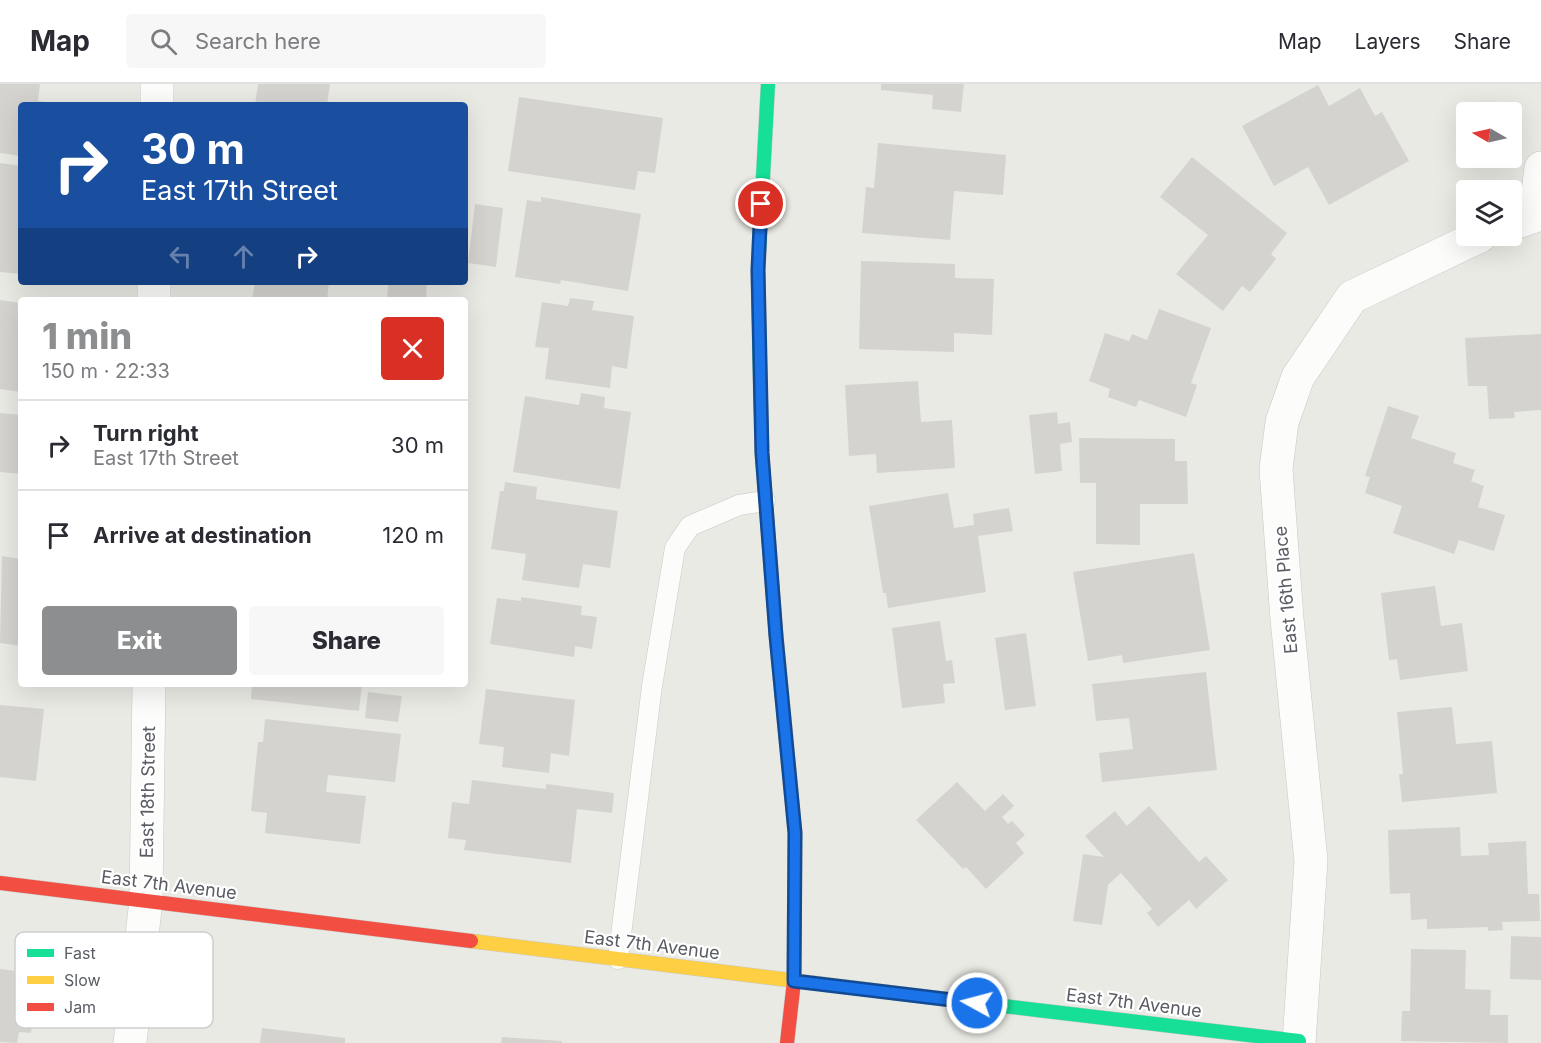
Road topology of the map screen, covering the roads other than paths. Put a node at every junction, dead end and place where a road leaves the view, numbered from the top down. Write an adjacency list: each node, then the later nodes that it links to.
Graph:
1 (157, 84): 3 (street)
2 (768, 84): 7 (street)
3 (157, 102)
4 (1541, 168): 5 (street)
5 (1529, 220)
6 (1459, 246): 15 (street, East 16th Place)
7 (765, 501): 12 (lane); 13 (street)
8 (149, 687): 10 (street, East 18th Street)
9 (0, 883): 10 (street, East 7th Avenue)
10 (146, 900): 11 (street, East 18th Street); 12 (street, East 7th Avenue)
11 (142, 932)
12 (618, 959): 13 (street, East 7th Avenue)
13 (794, 981): 15 (street, East 7th Avenue); 17 (street)
14 (132, 1028): 16 (street, East 18th Street)
15 (1299, 1042)
16 (130, 1043)
17 (787, 1043)

